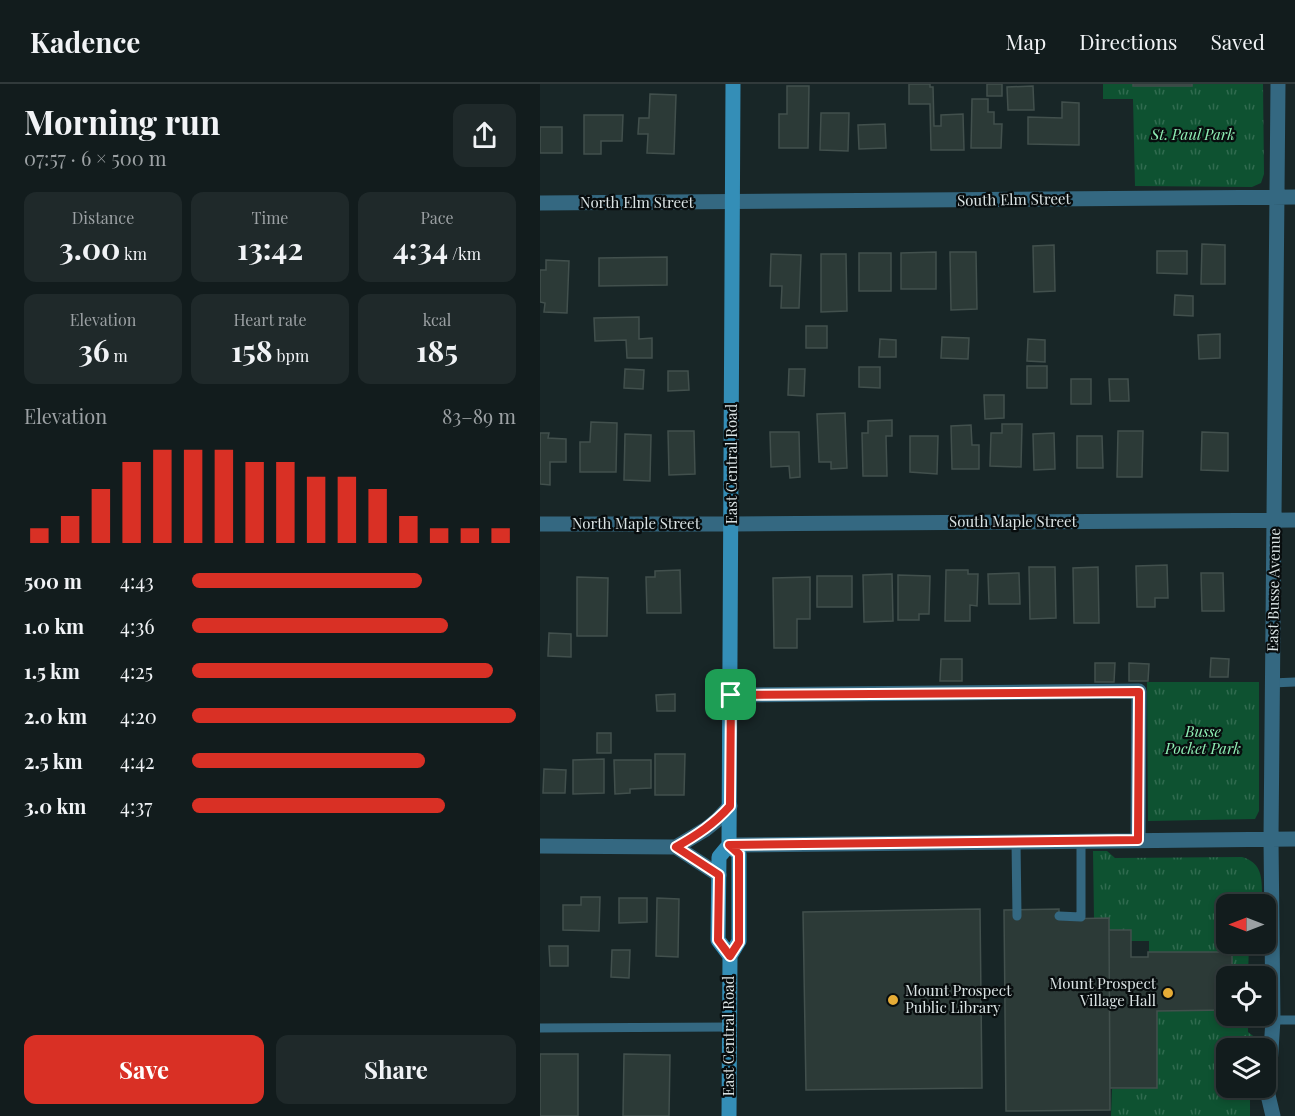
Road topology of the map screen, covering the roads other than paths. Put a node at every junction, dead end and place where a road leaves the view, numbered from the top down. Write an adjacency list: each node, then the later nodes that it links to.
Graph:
1 (733, 84): 6 (main road, East Central Road)
2 (1278, 84): 3 (street, East Busse Avenue)
3 (1277, 196): 4 (street, South Elm Street); 6 (street, South Elm Street); 7 (street, East Busse Avenue)
4 (1295, 196)
5 (540, 203): 6 (street, North Elm Street)
6 (733, 203): 10 (main road, East Central Road)
7 (1275, 520): 8 (street, South Maple Street); 10 (street, South Maple Street); 11 (street, East Busse Avenue)
8 (1295, 520)
9 (540, 524): 10 (street, North Maple Street)
10 (732, 524): 13 (main road, East Central Road)
11 (1272, 682): 12 (lane); 15 (street, East Busse Avenue)
12 (1295, 682)
13 (731, 695): 14 (main road, East Central Road); 17 (street)
14 (730, 806): 20 (main road, East Central Road); 22 (street)
15 (1271, 839): 16 (street); 17 (street); 27 (street, East Busse Avenue)
16 (1295, 839)
17 (1138, 840): 19 (street)
18 (1016, 841): 19 (street); 20 (street); 24 (lane)
19 (1081, 841): 25 (lane)
20 (729, 845): 23 (main road, East Central Road); 26 (main road, East Central Road)
21 (540, 846): 22 (street)
22 (676, 847): 23 (street)
23 (719, 875): 26 (main road, East Central Road)
24 (1017, 916)
25 (1059, 916)
26 (730, 956): 30 (main road, East Central Road)
27 (1272, 966)
28 (1276, 1020): 29 (lane)
29 (1295, 1020)
30 (730, 1027): 31 (lane); 34 (main road, East Central Road)
31 (540, 1028)
32 (1267, 1098): 35 (street, East Busse Avenue)
33 (1269, 1098): 36 (street, East Busse Avenue)
34 (729, 1116)
35 (1260, 1116)
36 (1273, 1116)

